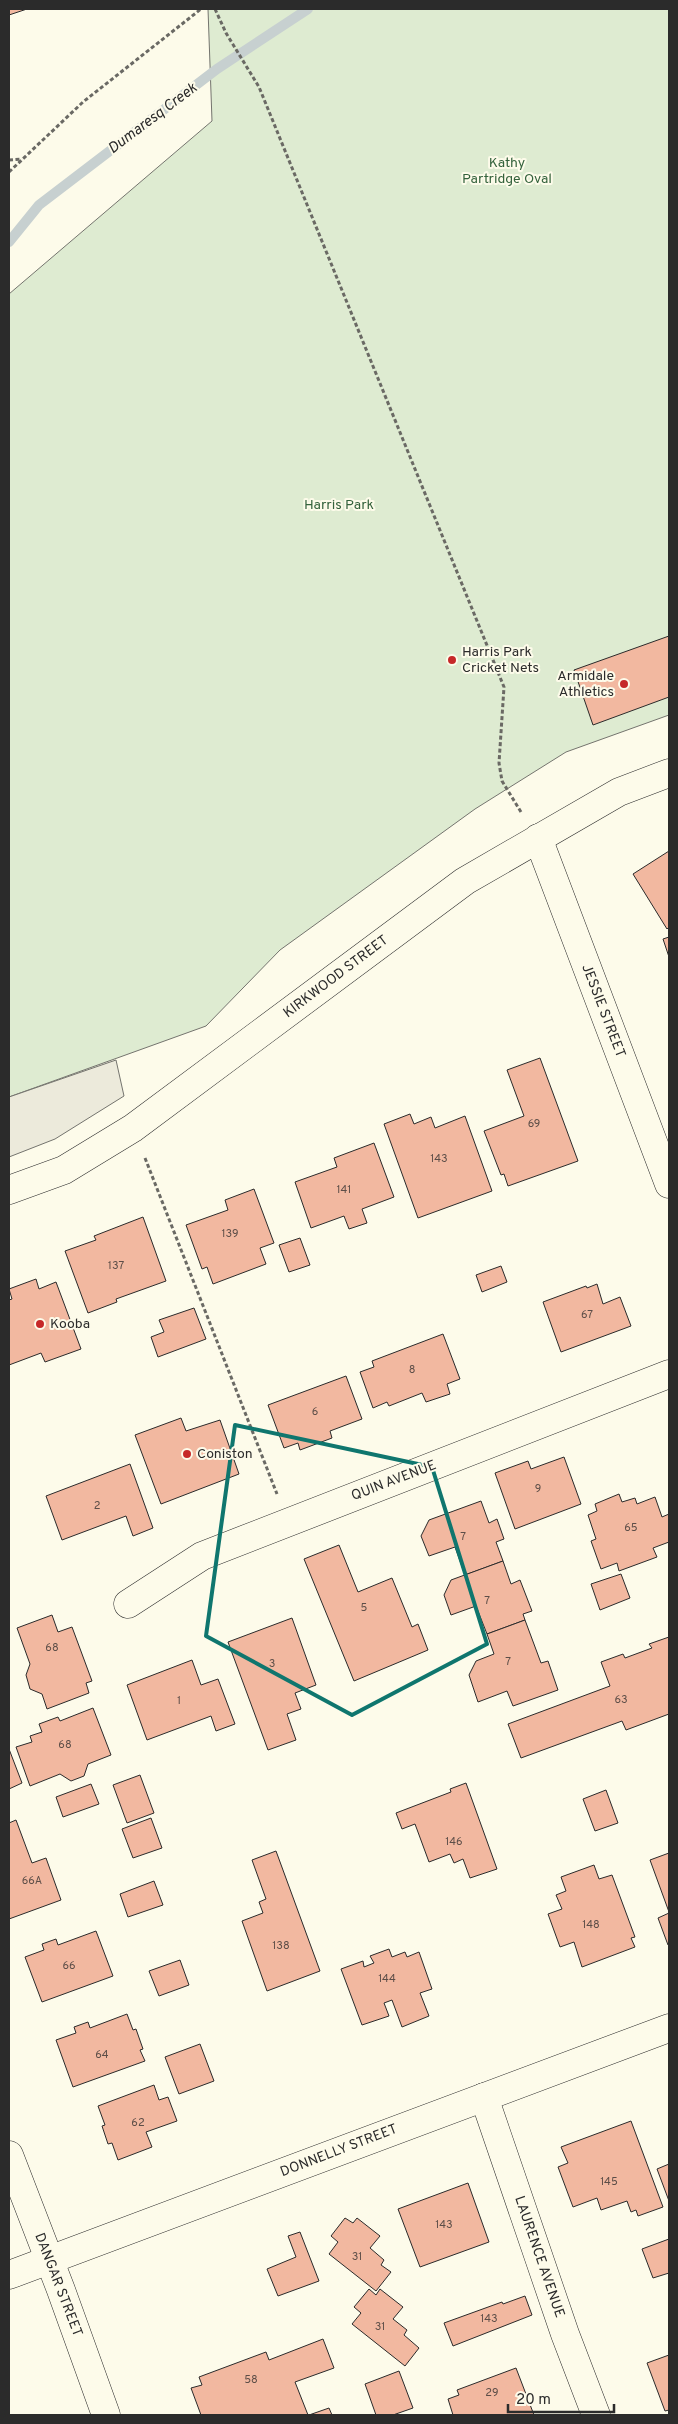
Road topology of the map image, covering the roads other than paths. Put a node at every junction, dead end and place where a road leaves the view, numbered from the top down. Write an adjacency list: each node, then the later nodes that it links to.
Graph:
1 (669, 773): 2 (street, KIRKWOOD STREET)
2 (538, 838): 3 (street, JESSIE STREET); 4 (street, KIRKWOOD STREET)
3 (669, 1184)
4 (9, 1190)
5 (669, 1374): 6 (street, QUIN AVENUE)
6 (128, 1604)
7 (669, 2028): 8 (street, DONNELLY STREET)
8 (484, 2097): 10 (street, DONNELLY STREET); 13 (street, LAURENCE AVENUE)
9 (9, 2155): 10 (street, DANGAR STREET)
10 (49, 2260): 11 (street, DONNELLY STREET); 12 (street, DANGAR STREET)
11 (9, 2275)
12 (106, 2415)
13 (596, 2415)

